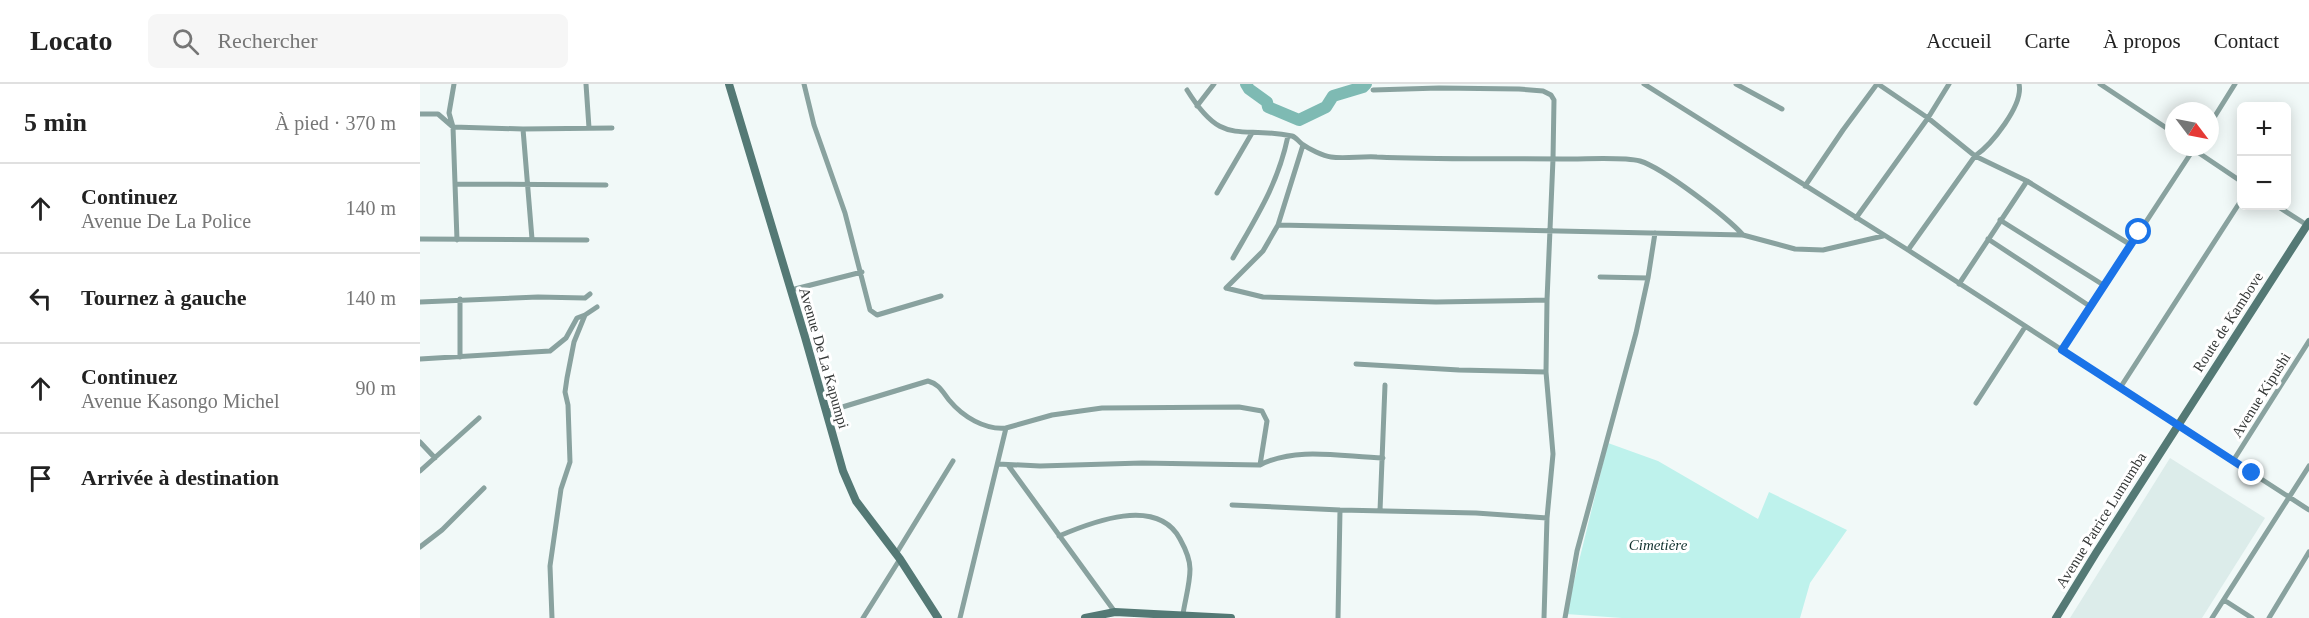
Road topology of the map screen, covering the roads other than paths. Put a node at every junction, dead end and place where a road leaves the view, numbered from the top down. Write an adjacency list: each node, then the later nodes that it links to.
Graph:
1 (454, 84): 22 (street)
2 (586, 84): 23 (street)
3 (729, 84): 63 (street, Avenue De La Kapumpi)
4 (804, 84): 58 (street)
5 (1214, 84): 16 (street)
6 (1644, 84): 38 (street)
7 (1736, 84): 17 (street)
8 (1878, 84): 13 (street); 38 (street)
9 (1949, 84): 20 (street)
10 (2019, 84): 29 (street)
11 (2100, 84): 21 (street)
12 (2235, 84): 18 (street)
13 (1886, 86): 20 (street)
14 (1187, 90): 16 (street)
15 (1373, 90): 32 (street)
16 (1197, 106): 26 (street)
17 (1782, 109)
18 (2219, 110)
19 (420, 114): 22 (street)
20 (1928, 118): 29 (street); 42 (street)
21 (2165, 126)
22 (453, 127): 25 (street); 35 (street)
23 (589, 128): 24 (street); 25 (street)
24 (612, 128)
25 (523, 129): 36 (street)
26 (1252, 133): 27 (street); 39 (street)
27 (1288, 136): 28 (street); 57 (street)
28 (1303, 145): 32 (street); 45 (street)
29 (1975, 156): 34 (street); 56 (street)
30 (2188, 156): 55 (street)
31 (2204, 156): 33 (street)
32 (1553, 159): 46 (street); 48 (street)
33 (2237, 179)
34 (2027, 181): 43 (street); 55 (street)
35 (455, 184): 36 (street); 53 (street)
36 (527, 185): 37 (street); 51 (street)
37 (606, 185)
38 (1805, 186): 42 (street)
39 (1216, 193)
40 (2237, 206): 80 (street)
41 (2284, 210): 44 (street)
42 (1856, 218): 49 (street)
43 (2000, 220): 52 (street); 62 (street)
44 (2308, 223): 84 (street, Route de Kambove)
45 (1278, 225): 46 (street); 67 (street)
46 (1550, 231): 47 (street); 67 (street)
47 (1655, 232): 48 (street); 60 (street)
48 (1743, 235): 49 (street)
49 (1883, 236): 56 (street)
50 (420, 239): 53 (street)
51 (532, 239): 53 (street); 54 (street)
52 (1988, 239): 61 (street); 70 (street)
53 (457, 240)
54 (587, 240)
55 (2131, 245): 62 (street)
56 (1908, 250): 61 (street)
57 (1233, 258)
58 (862, 272): 63 (street); 65 (street)
59 (1600, 277): 60 (street)
60 (1648, 278): 120 (street)
61 (1959, 284): 72 (street)
62 (2105, 286): 70 (street)
63 (791, 290): 82 (street, Avenue De La Kapumpi)
64 (590, 294): 66 (street)
65 (941, 296)
66 (460, 299): 68 (street); 75 (street)
67 (1546, 300): 78 (street)
68 (420, 302)
69 (597, 307): 71 (street)
70 (2091, 307): 74 (street)
71 (585, 315): 75 (street); 112 (street)
72 (2025, 327): 74 (street); 81 (street)
73 (2309, 341): 91 (street, Avenue Kipushi)
74 (2062, 350): 80 (street)
75 (460, 357): 76 (street)
76 (420, 359)
77 (1356, 364): 78 (street)
78 (1546, 372): 103 (street)
79 (1385, 385): 89 (street)
80 (2120, 388): 84 (street)
81 (1976, 403)
82 (826, 412): 85 (street); 107 (street, Avenue De La Kapumpi)
83 (479, 418): 88 (street)
84 (2177, 425): 86 (street, Route de Kambove); 91 (street)
85 (1006, 428): 92 (street); 94 (street)
86 (2170, 437): 121 (street, Avenue Patrice Lumumba)
87 (420, 442): 88 (street)
88 (435, 458): 96 (street)
89 (1383, 458): 94 (street); 102 (street)
90 (952, 461): 107 (street)
91 (2233, 461): 98 (street)
92 (998, 464): 93 (street); 115 (street)
93 (1008, 465): 94 (street); 104 (street)
94 (1260, 465)
95 (2309, 466): 98 (street)
96 (420, 471)
97 (484, 488): 105 (street)
98 (2289, 497): 101 (street); 108 (street)
99 (1232, 505): 100 (street)
100 (1340, 510): 102 (street); 118 (street)
101 (2309, 510)
102 (1380, 511): 103 (street)
103 (1547, 518): 119 (street)
104 (1059, 536): 109 (street); 110 (street)
105 (420, 547)
106 (2309, 552): 124 (street)
107 (898, 557): 113 (street); 114 (street, Avenue De La Kapumpi)
108 (2224, 600): 122 (street); 123 (street)
109 (1115, 612): 111 (street); 116 (street)
110 (1183, 614): 111 (street); 117 (street)
111 (1133, 615)
112 (552, 618)
113 (863, 618)
114 (938, 618)
115 (960, 618)
116 (1085, 618)
117 (1231, 618)
118 (1338, 618)
119 (1544, 618)
120 (1565, 618)
121 (2056, 618)
122 (2212, 618)
123 (2252, 618)
124 (2269, 618)

